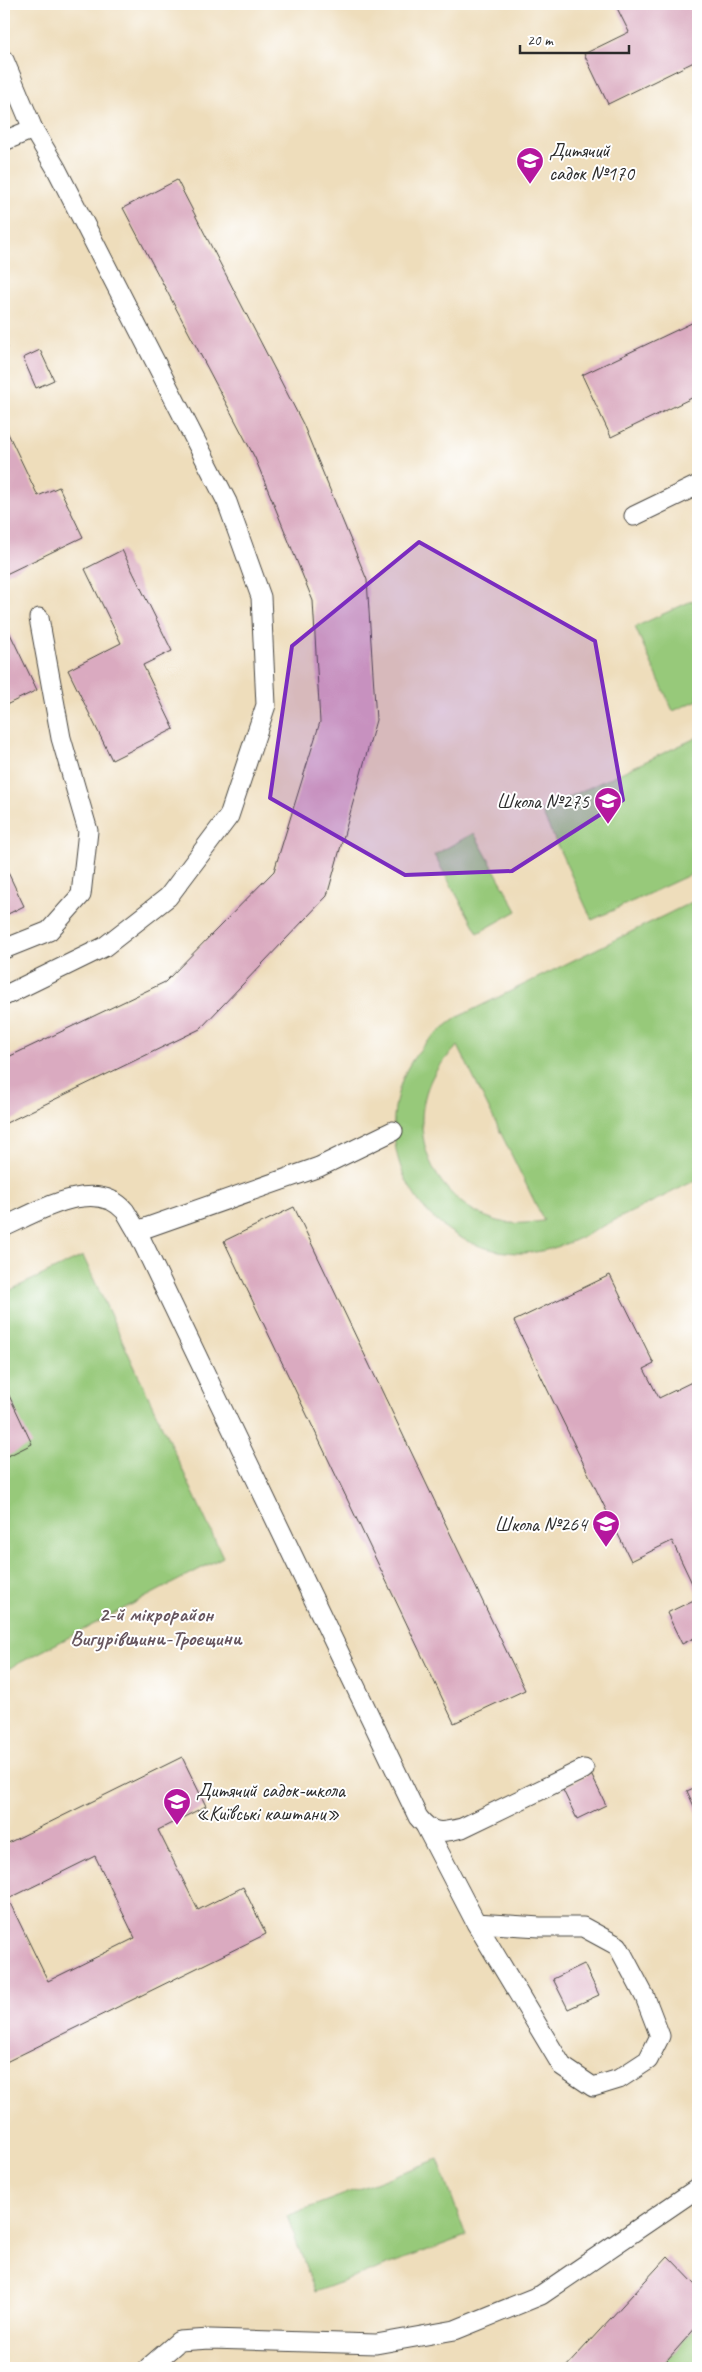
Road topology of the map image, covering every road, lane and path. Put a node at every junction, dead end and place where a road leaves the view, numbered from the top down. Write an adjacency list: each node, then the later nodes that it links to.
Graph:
1 (4, 60): 2 (lane)
2 (33, 129): 3 (lane); 8 (lane)
3 (4, 141)
4 (698, 485): 5 (lane)
5 (634, 516)
6 (39, 618): 7 (lane)
7 (4, 949)
8 (4, 996)
9 (393, 1130): 11 (lane)
10 (4, 1227): 11 (lane)
11 (137, 1231): 13 (lane)
12 (584, 1769): 13 (lane)
13 (426, 1827): 14 (lane)
14 (476, 1923): 14 (lane)
15 (698, 2188): 16 (lane)
16 (148, 2368)

